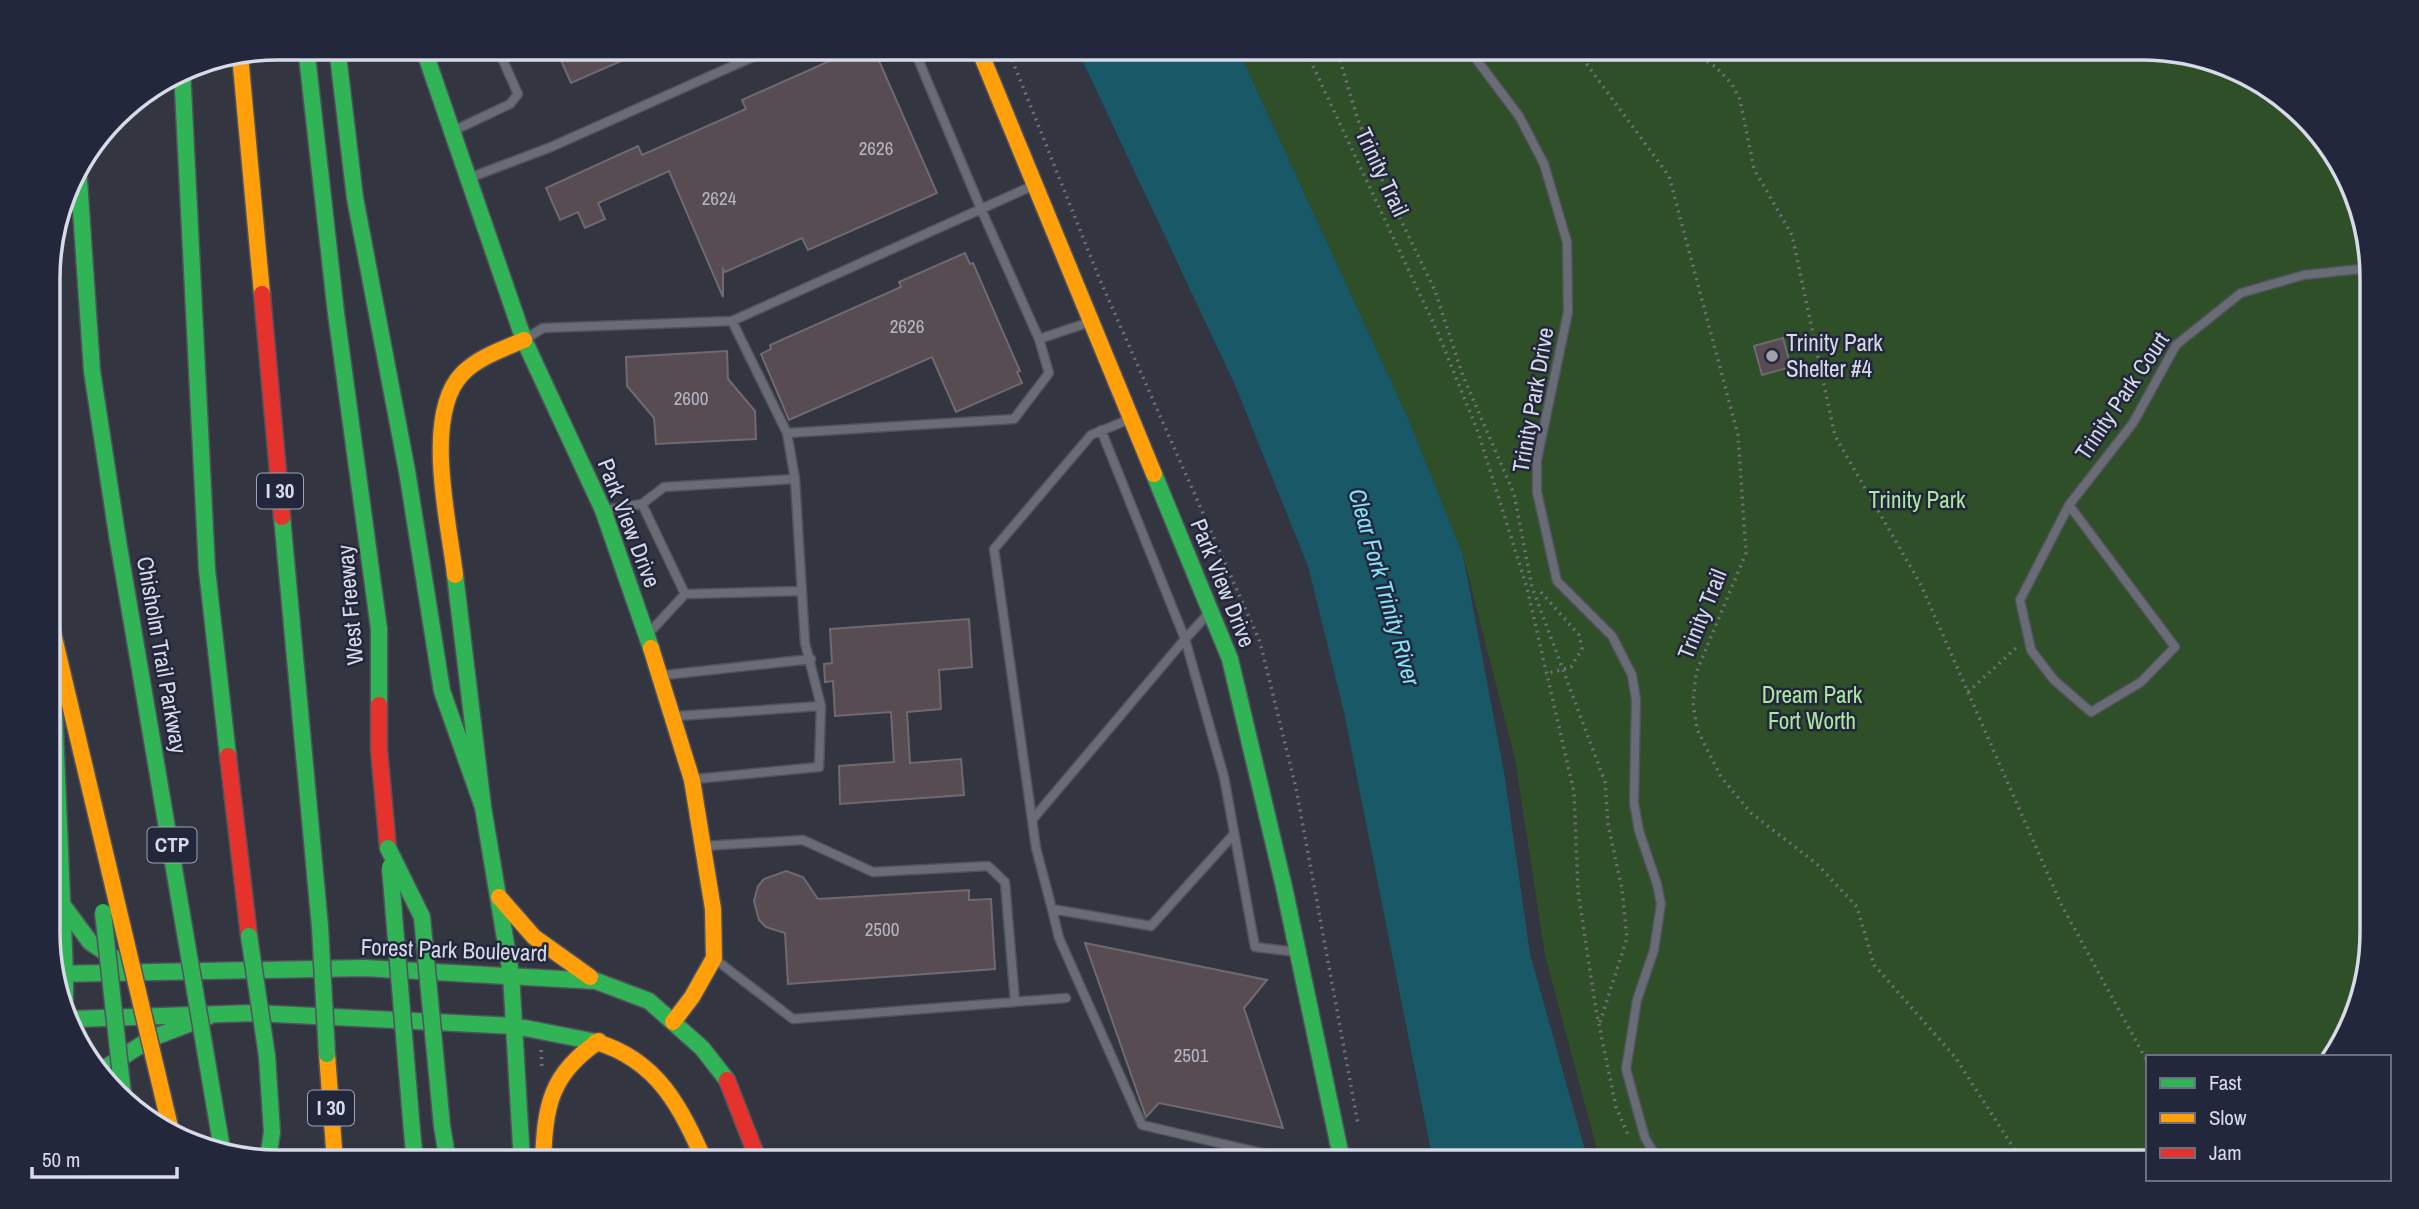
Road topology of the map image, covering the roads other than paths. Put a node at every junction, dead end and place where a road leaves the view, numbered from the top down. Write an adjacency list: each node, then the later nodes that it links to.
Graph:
1 (307, 60): 45 (main road, West Freeway)
2 (339, 60): 41 (main road)
3 (427, 60): 11 (main road, Park View Drive)
4 (504, 60): 11 (lane)
5 (746, 60): 12 (lane)
6 (918, 60): 15 (lane)
7 (983, 60): 13 (main road, Park View Drive)
8 (1477, 60): 70 (lane, Trinity Park Drive)
9 (241, 63): 71 (main road, I 30, bridge)
10 (183, 81): 67 (main road, bridge)
11 (450, 133): 12 (main road, Park View Drive)
12 (466, 179): 20 (main road, Park View Drive)
13 (1034, 185): 15 (lane); 18 (main road, Park View Drive)
14 (79, 187): 66 (main road, Chisholm Trail Parkway / CTP, bridge)
15 (981, 209): 17 (lane); 19 (lane)
16 (2359, 269): 26 (lane, Trinity Park Court)
17 (733, 321): 20 (lane); 23 (lane)
18 (1090, 322): 19 (lane); 21 (main road, Park View Drive)
19 (1040, 339): 23 (lane)
20 (524, 340): 27 (main road, Park View Drive); 41 (main road)
21 (1130, 418): 22 (lane); 30 (main road, Park View Drive)
22 (1101, 430): 32 (lane); 42 (lane)
23 (787, 433): 24 (lane)
24 (795, 479): 25 (lane); 28 (lane)
25 (642, 504): 27 (lane); 29 (lane)
26 (2069, 505): 26 (lane, Trinity Park Court)
27 (603, 510): 31 (main road, Park View Drive)
28 (802, 591): 29 (lane); 33 (lane)
29 (685, 594): 31 (lane)
30 (1212, 610): 32 (lane); 49 (main road, Park View Drive)
31 (647, 635): 35 (main road, Park View Drive)
32 (1185, 639): 42 (lane); 43 (lane)
33 (811, 659): 35 (lane); 36 (lane)
34 (59, 665): 40 (main road, bridge)
35 (661, 675): 37 (main road, Park View Drive)
36 (821, 706): 37 (lane); 38 (lane)
37 (674, 716): 38 (main road, Park View Drive)
38 (692, 780): 44 (main road, Park View Drive)
39 (59, 802): 47 (main road)
40 (92, 804): 64 (main road, bridge); 65 (main road, bridge)
41 (483, 807): 46 (main road)
42 (1032, 820): 48 (lane)
43 (1234, 834): 48 (lane); 49 (lane)
44 (704, 846): 50 (main road, Park View Drive); 57 (lane)
45 (388, 848): 72 (main road, West Freeway, bridge); 73 (main road, bridge)
46 (499, 897): 54 (main road); 55 (main road)
47 (64, 907): 51 (main road); 52 (main road)
48 (1052, 909): 68 (lane)
49 (1297, 952): 69 (main road, Park View Drive)
50 (714, 958): 57 (lane); 60 (main road)
51 (61, 959)
52 (140, 972): 53 (main road, Forest Park Boulevard); 54 (main road, Forest Park Boulevard)
53 (64, 974)
54 (510, 974): 55 (main road, Forest Park Boulevard); 61 (main road)
55 (596, 981): 60 (main road, Forest Park Boulevard)
56 (1066, 998): 57 (lane)
57 (1015, 1002)
58 (212, 1015): 59 (main road); 61 (main road); 63 (main road)
59 (78, 1019)
60 (673, 1022): 77 (main road, Forest Park Boulevard)
61 (515, 1026): 62 (main road); 74 (main road)
62 (599, 1041): 75 (main road); 76 (main road)
63 (107, 1066)
64 (122, 1083)
65 (168, 1120)
66 (221, 1142)
67 (269, 1149)
68 (1247, 1149)
69 (1340, 1149)
70 (1652, 1149)
71 (334, 1150)
72 (414, 1150)
73 (446, 1150)
74 (521, 1150)
75 (543, 1150)
76 (700, 1150)
77 (754, 1150)

